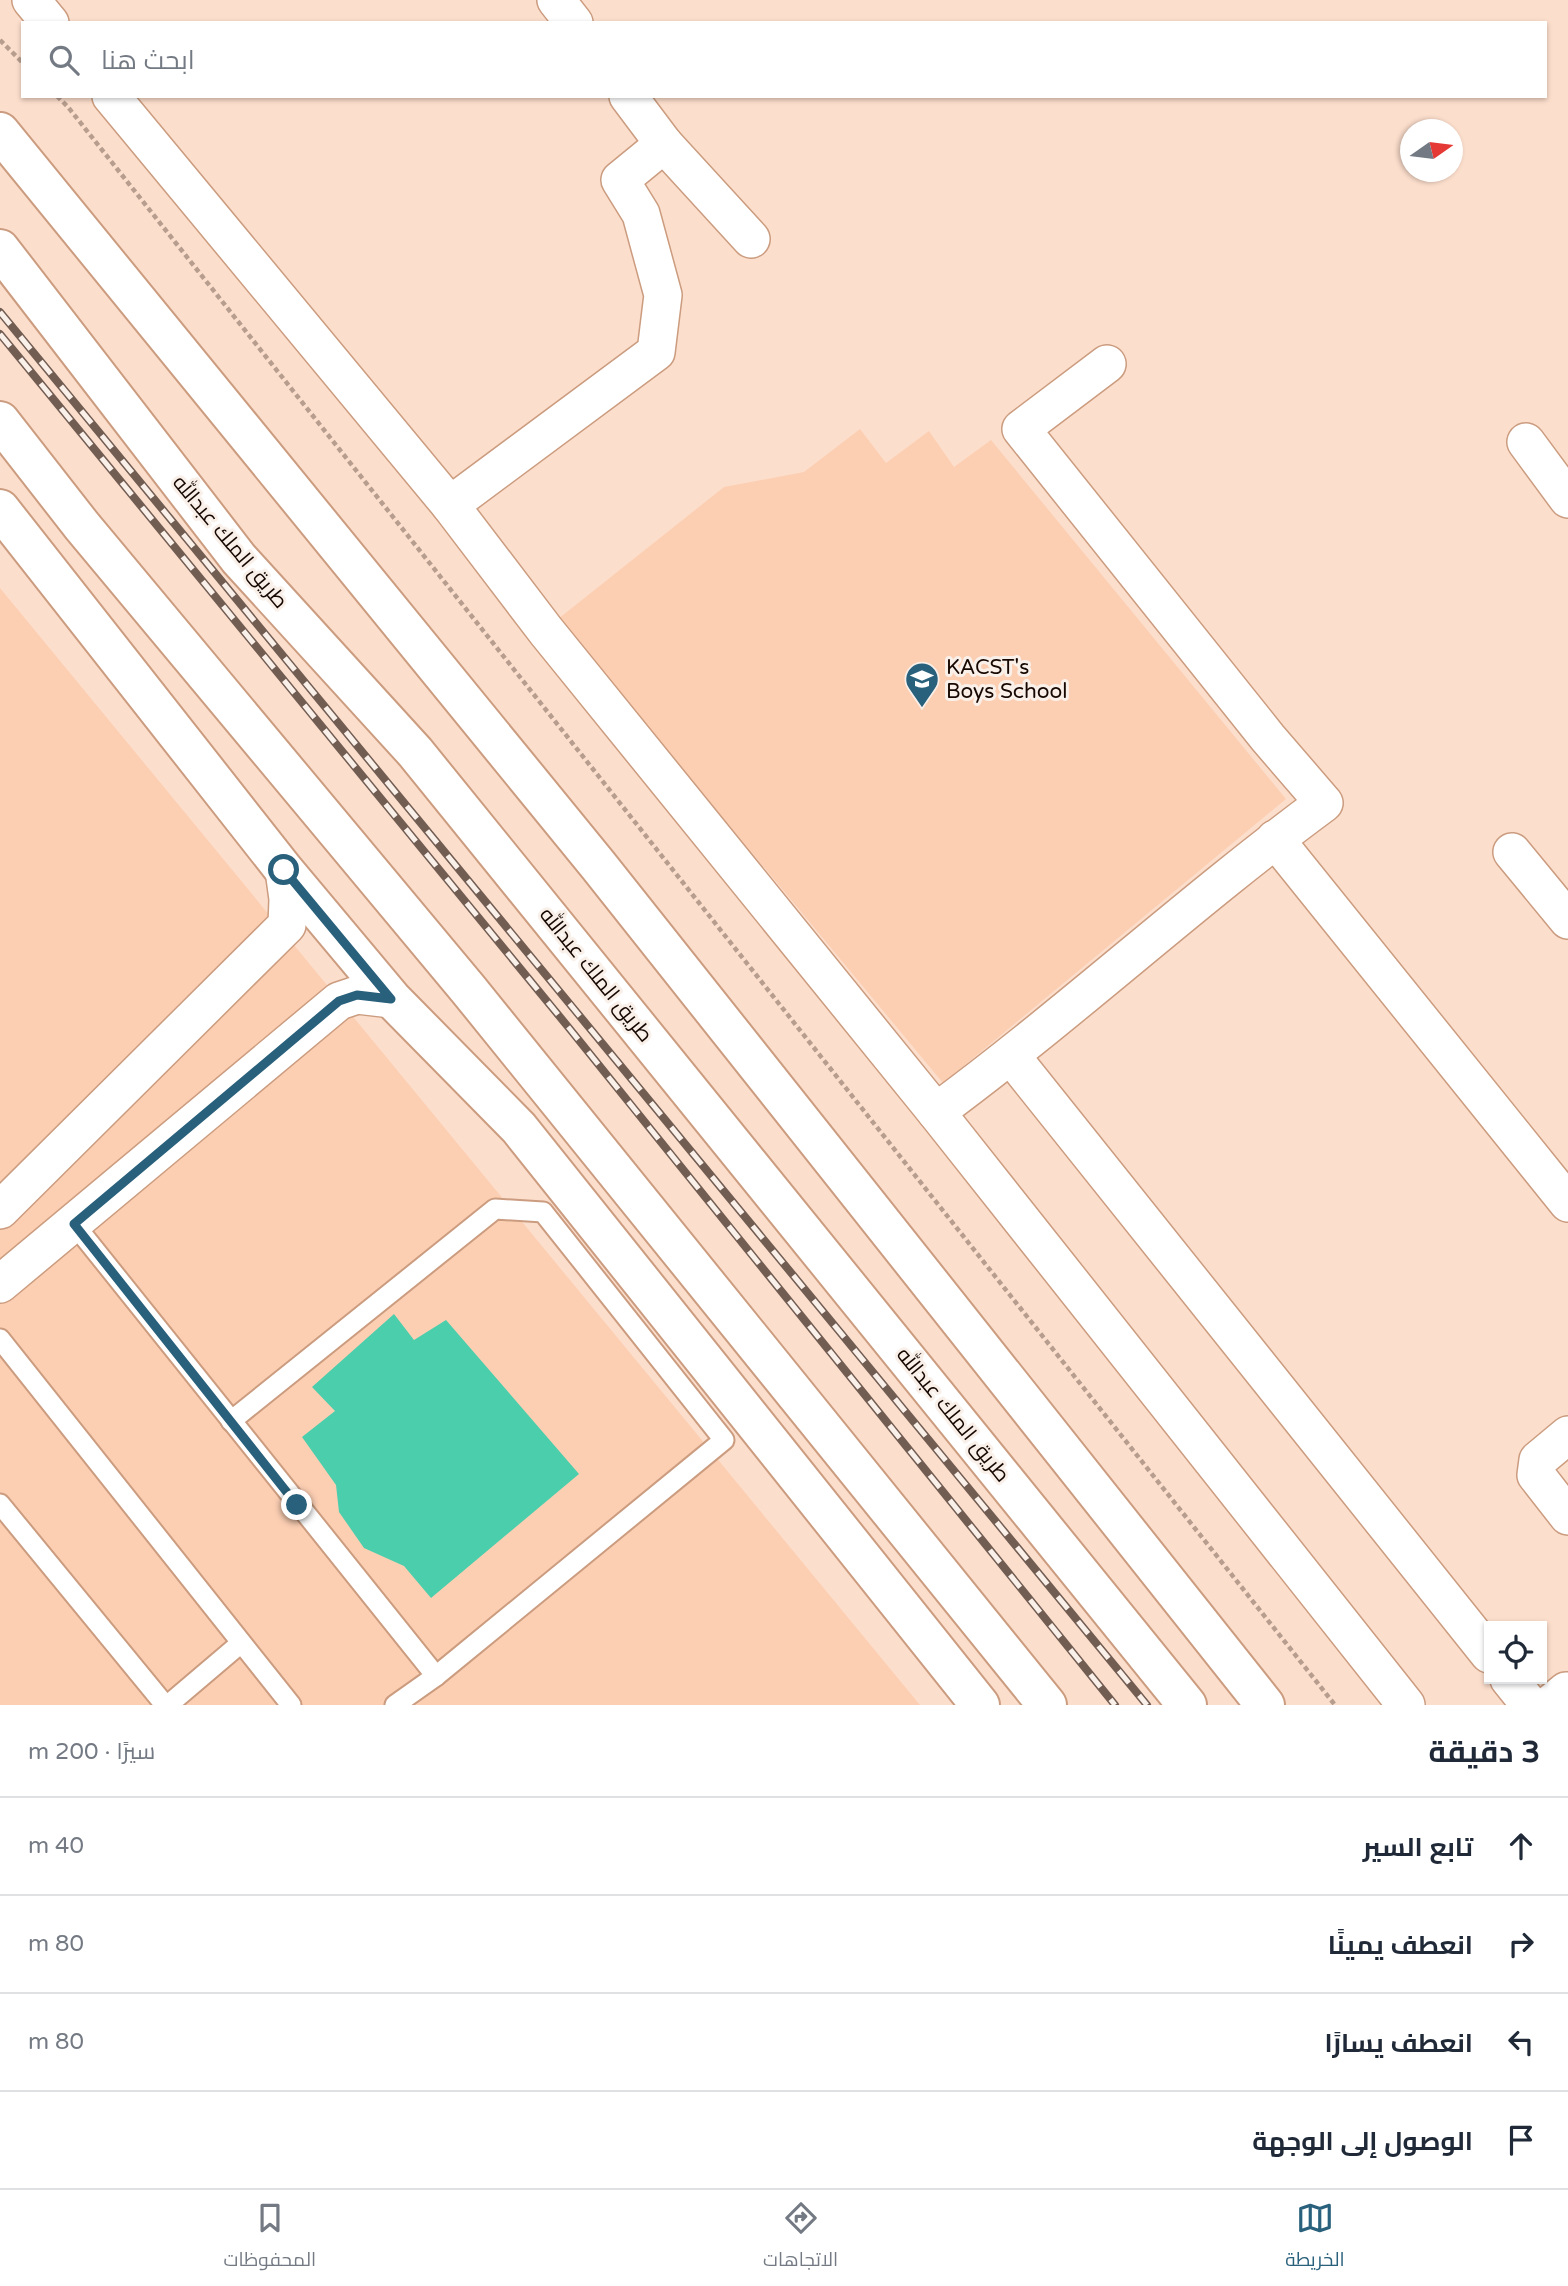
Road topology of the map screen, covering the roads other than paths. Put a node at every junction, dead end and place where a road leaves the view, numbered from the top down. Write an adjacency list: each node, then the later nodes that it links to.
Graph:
1 (31, 0): 3 (street)
2 (556, 0): 4 (street)
3 (48, 21)
4 (572, 21)
5 (113, 98): 15 (street)
6 (630, 98): 8 (street)
7 (0, 132): 44 (main road)
8 (664, 144): 9 (street); 15 (street)
9 (751, 239)
10 (0, 249): 43 (main road, طريق الملك عبدالله)
11 (1107, 364): 17 (street)
12 (0, 421): 42 (main road)
13 (1526, 442): 14 (street)
14 (1568, 499)
15 (450, 505): 23 (street)
16 (0, 509): 19 (main road)
17 (1275, 839): 22 (street); 24 (street)
18 (1512, 852): 20 (street)
19 (284, 870): 21 (main road); 25 (street)
20 (1568, 920)
21 (391, 999): 26 (street); 41 (main road)
22 (1012, 1056): 23 (street); 34 (street)
23 (936, 1112): 37 (street)
24 (1568, 1203)
25 (0, 1210)
26 (74, 1224): 27 (street); 29 (lane)
27 (0, 1284)
28 (0, 1339): 33 (lane)
29 (231, 1421): 35 (lane); 35 (lane)
30 (1568, 1435): 32 (street)
31 (0, 1504): 38 (lane)
32 (1568, 1516)
33 (241, 1643): 38 (lane); 39 (lane)
34 (1484, 1648)
35 (436, 1676): 40 (lane)
36 (1513, 1684): 45 (street)
37 (1402, 1704)
38 (167, 1705)
39 (290, 1705)
40 (395, 1705)
41 (980, 1705)
42 (1047, 1705)
43 (1187, 1705)
44 (1265, 1705)
45 (1530, 1705)

